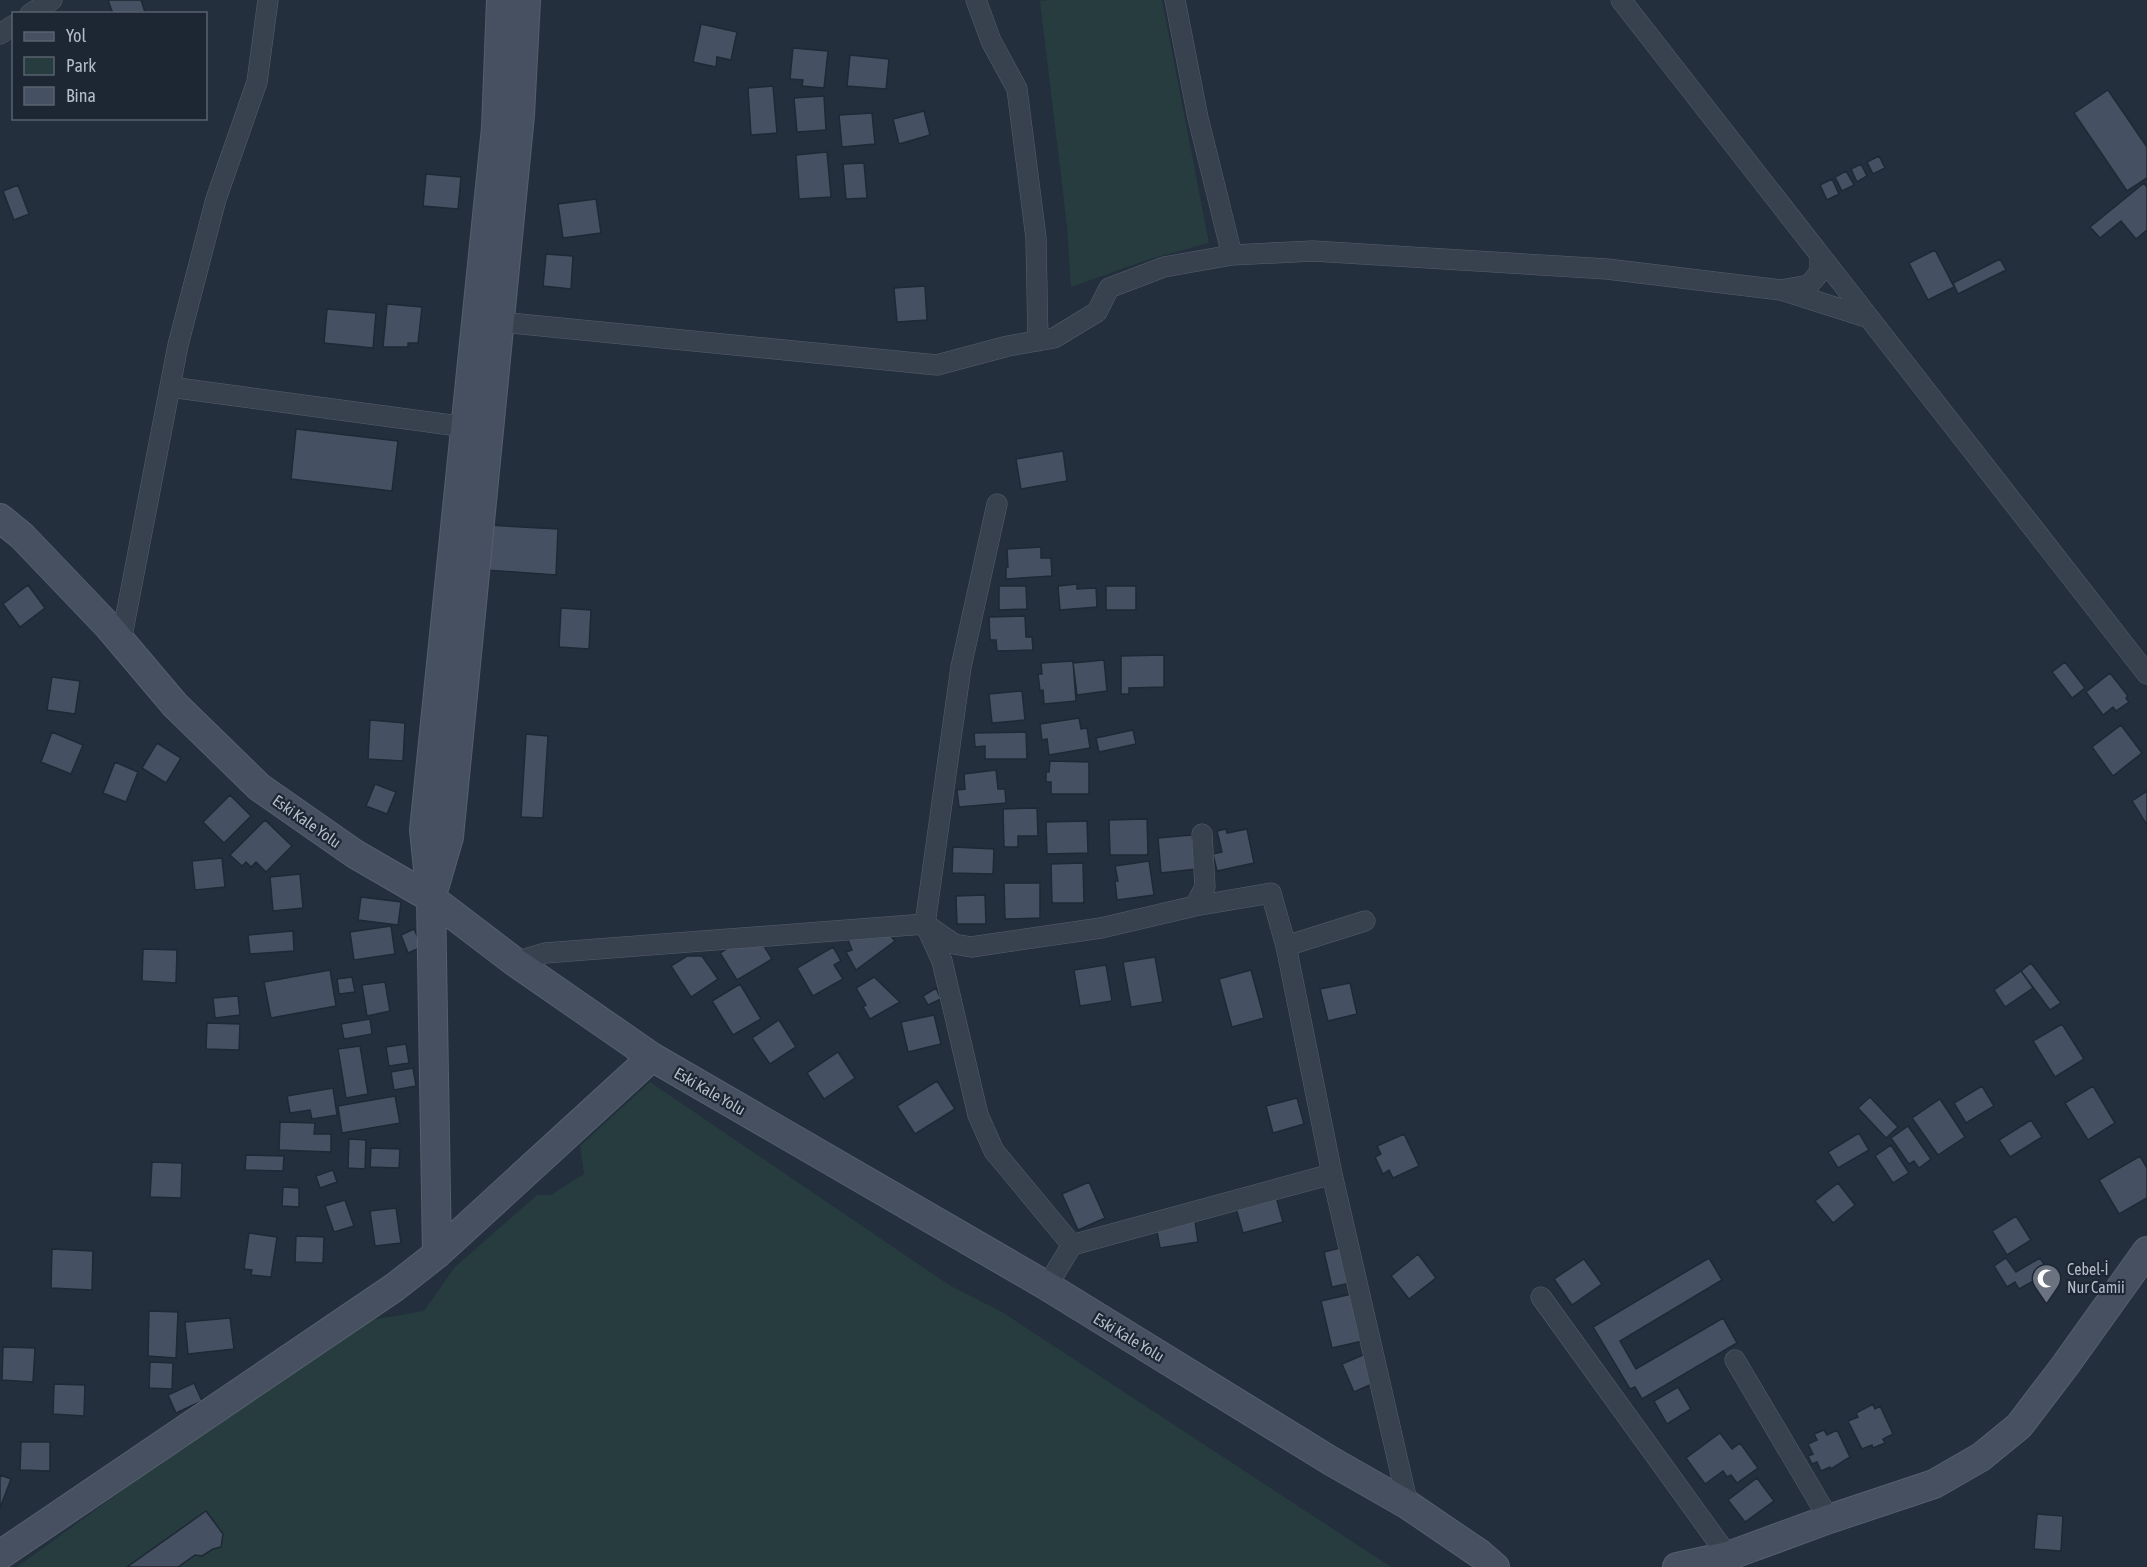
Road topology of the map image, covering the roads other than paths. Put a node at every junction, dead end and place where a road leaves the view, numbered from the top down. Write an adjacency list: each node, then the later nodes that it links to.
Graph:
1 (267, 0): 13 (street)
2 (501, 0): 14 (street)
3 (526, 0): 11 (street)
4 (976, 0): 12 (street)
5 (1175, 0): 7 (street)
6 (1621, 0): 8 (street)
7 (1232, 255): 9 (street); 12 (street)
8 (1820, 256): 9 (street); 10 (street)
9 (1781, 290): 10 (street)
10 (1869, 318): 18 (street)
11 (500, 322): 12 (street); 20 (street)
12 (1038, 341)
13 (170, 387): 14 (street); 17 (street)
14 (466, 427): 20 (street)
15 (997, 504): 23 (street)
16 (0, 518): 17 (street, Eski Kale Yolu)
17 (121, 640): 20 (street, Eski Kale Yolu)
18 (2147, 674)
19 (1202, 834): 21 (street)
20 (431, 898): 25 (street, Eski Kale Yolu); 30 (street)
21 (1195, 906): 23 (street); 24 (street)
22 (1365, 921): 24 (street)
23 (925, 924): 25 (street); 28 (street)
24 (1286, 946): 27 (street)
25 (515, 962): 26 (street, Eski Kale Yolu)
26 (652, 1057): 30 (street); 31 (street, Eski Kale Yolu)
27 (1332, 1174): 28 (street); 34 (street)
28 (1072, 1245): 31 (street)
29 (2147, 1251): 35 (street)
30 (437, 1254): 36 (street)
31 (1047, 1287): 34 (street, Eski Kale Yolu)
32 (1541, 1297): 37 (street)
33 (1735, 1360): 35 (street)
34 (1408, 1504): 38 (street, Eski Kale Yolu)
35 (1828, 1519): 37 (street)
36 (0, 1555)
37 (1728, 1556): 39 (street)
38 (1495, 1567)
39 (1677, 1567)

